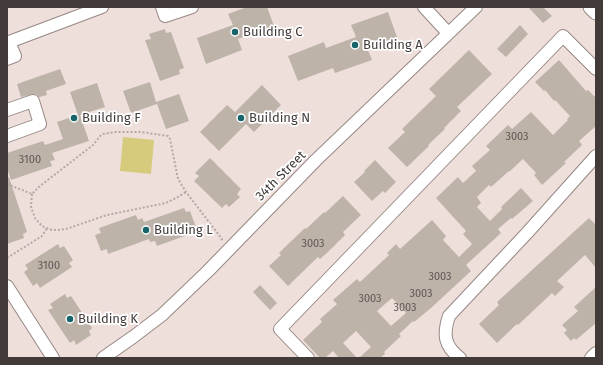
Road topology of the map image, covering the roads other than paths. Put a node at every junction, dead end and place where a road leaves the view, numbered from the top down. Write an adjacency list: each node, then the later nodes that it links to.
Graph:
1 (102, 7): 9 (street)
2 (162, 7): 3 (street)
3 (192, 7)
4 (424, 7): 8 (street)
5 (591, 7): 7 (main road)
6 (468, 9): 8 (street, 34th Street)
7 (596, 12)
8 (448, 33): 17 (street, 34th Street)
9 (7, 59)
10 (596, 69): 18 (street)
11 (7, 110): 12 (street)
12 (7, 136)
13 (596, 156): 19 (street)
14 (7, 286): 16 (street)
15 (596, 353): 20 (street)
16 (53, 358)
17 (103, 358)
18 (308, 358)
19 (460, 358)
20 (591, 358)

